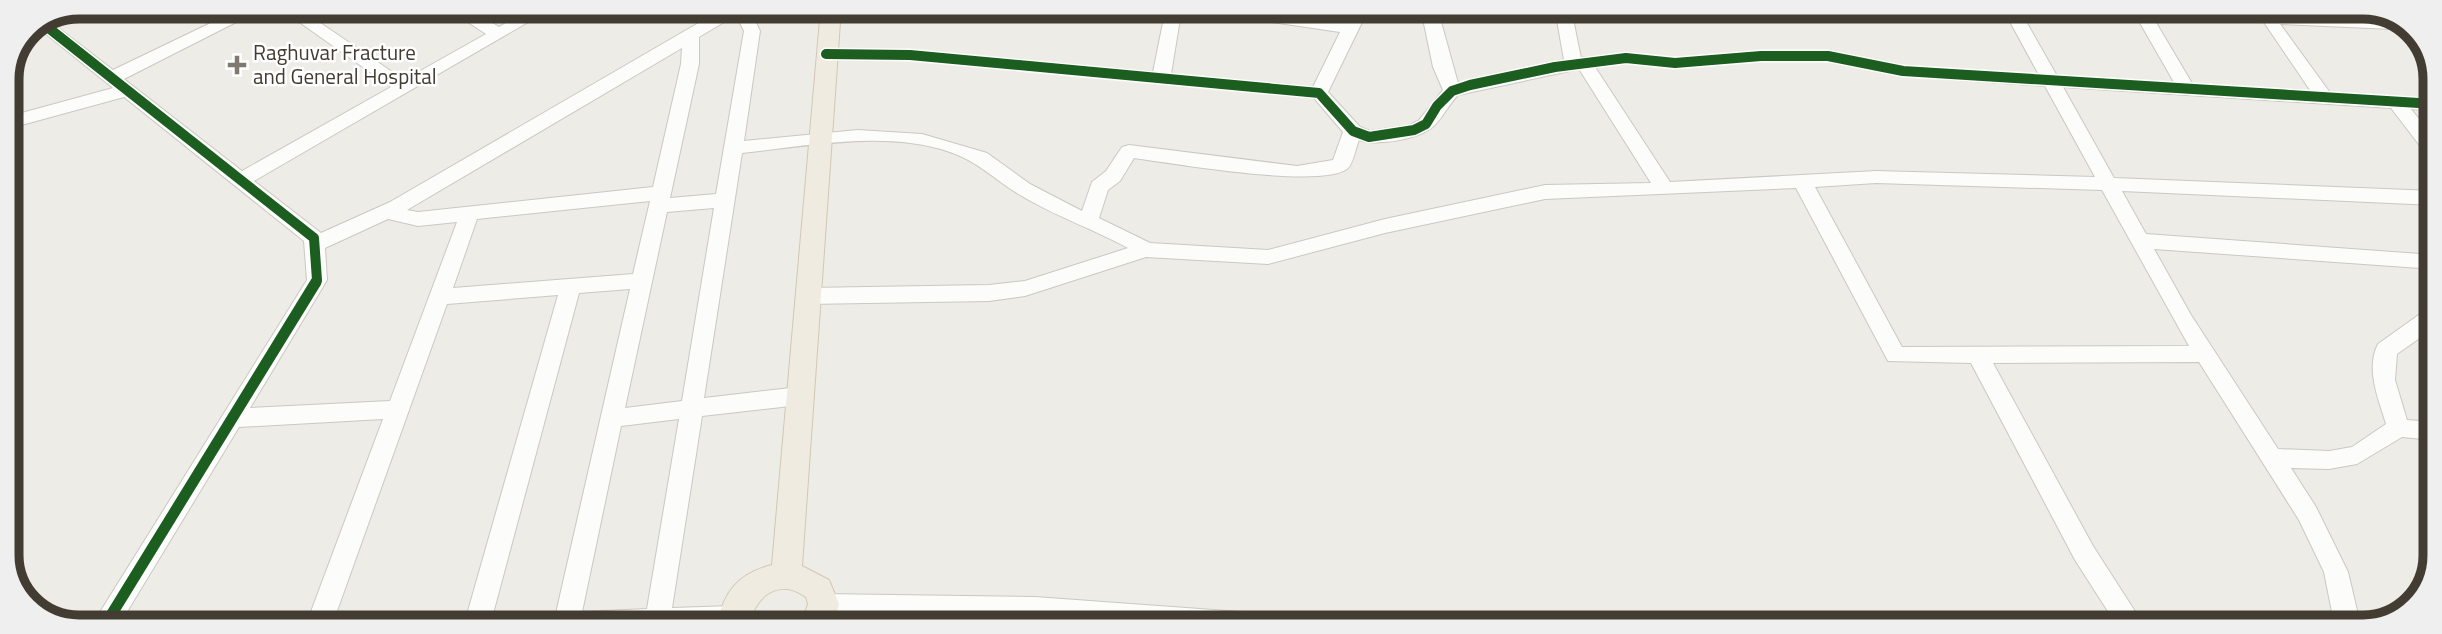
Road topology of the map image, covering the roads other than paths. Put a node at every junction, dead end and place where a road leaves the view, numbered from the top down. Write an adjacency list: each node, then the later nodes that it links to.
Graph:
1 (236, 19): 26 (street)
2 (303, 19): 27 (street)
3 (473, 19): 20 (street)
4 (526, 19): 20 (street)
5 (710, 19): 17 (street)
6 (718, 19): 17 (street)
7 (745, 19): 38 (street)
8 (830, 19): 22 (main road)
9 (1174, 19): 24 (street)
10 (1285, 19): 19 (street)
11 (1357, 19): 19 (street)
12 (1432, 19): 28 (street)
13 (1566, 19): 23 (street)
14 (2016, 19): 25 (street)
15 (2146, 19): 29 (street)
16 (2268, 19): 31 (street)
17 (714, 21): 21 (street)
18 (48, 28): 26 (street)
19 (1352, 29): 30 (street)
20 (499, 34): 27 (street)
21 (691, 34): 44 (street); 46 (street)
22 (827, 54): 24 (street); 37 (main road)
23 (1579, 64): 25 (street); 28 (street); 42 (street)
24 (1161, 78): 30 (street)
25 (2049, 81): 29 (street); 41 (street)
26 (120, 84): 34 (street); 39 (street)
27 (404, 88): 39 (street)
28 (1452, 91): 35 (street)
29 (2188, 91): 31 (street)
30 (1319, 93): 35 (street)
31 (2326, 99): 32 (street)
32 (2396, 102): 33 (street); 36 (street)
33 (2423, 103)
34 (19, 119)
35 (1353, 131): 48 (street)
36 (2423, 137)
37 (819, 139): 38 (street); 48 (street); 55 (main road)
38 (733, 148): 45 (street)
39 (242, 180): 50 (street)
40 (1802, 181): 41 (street); 42 (street); 59 (street)
41 (2106, 183): 43 (street); 49 (street)
42 (1665, 189): 51 (street)
43 (2423, 197)
44 (660, 199): 45 (street); 47 (street); 53 (street)
45 (724, 200): 62 (street)
46 (386, 212): 47 (street); 50 (street)
47 (470, 213): 56 (street)
48 (1090, 220): 51 (street)
49 (2139, 241): 52 (street); 58 (street)
50 (314, 245): 63 (street)
51 (1146, 250): 55 (street)
52 (2423, 261)
53 (642, 281): 54 (street); 64 (street)
54 (571, 286): 56 (street); 71 (street)
55 (807, 296): 60 (main road)
56 (439, 297): 61 (street)
57 (2423, 323): 65 (street)
58 (2206, 354): 59 (street); 67 (street)
59 (1978, 355): 77 (street)
60 (799, 396): 62 (street); 68 (main road)
61 (398, 408): 63 (street); 70 (street)
62 (689, 409): 64 (street); 73 (street)
63 (232, 418): 69 (street)
64 (612, 418): 72 (street)
65 (2398, 428): 66 (street); 67 (street)
66 (2423, 430)
67 (2273, 458): 78 (street)
68 (786, 575): 74 (main road); 75 (main road)
69 (111, 615)
70 (323, 615)
71 (480, 615)
72 (568, 615)
73 (659, 615)
74 (736, 615)
75 (820, 615): 76 (street)
76 (1131, 615)
77 (2124, 615)
78 (2345, 615)

